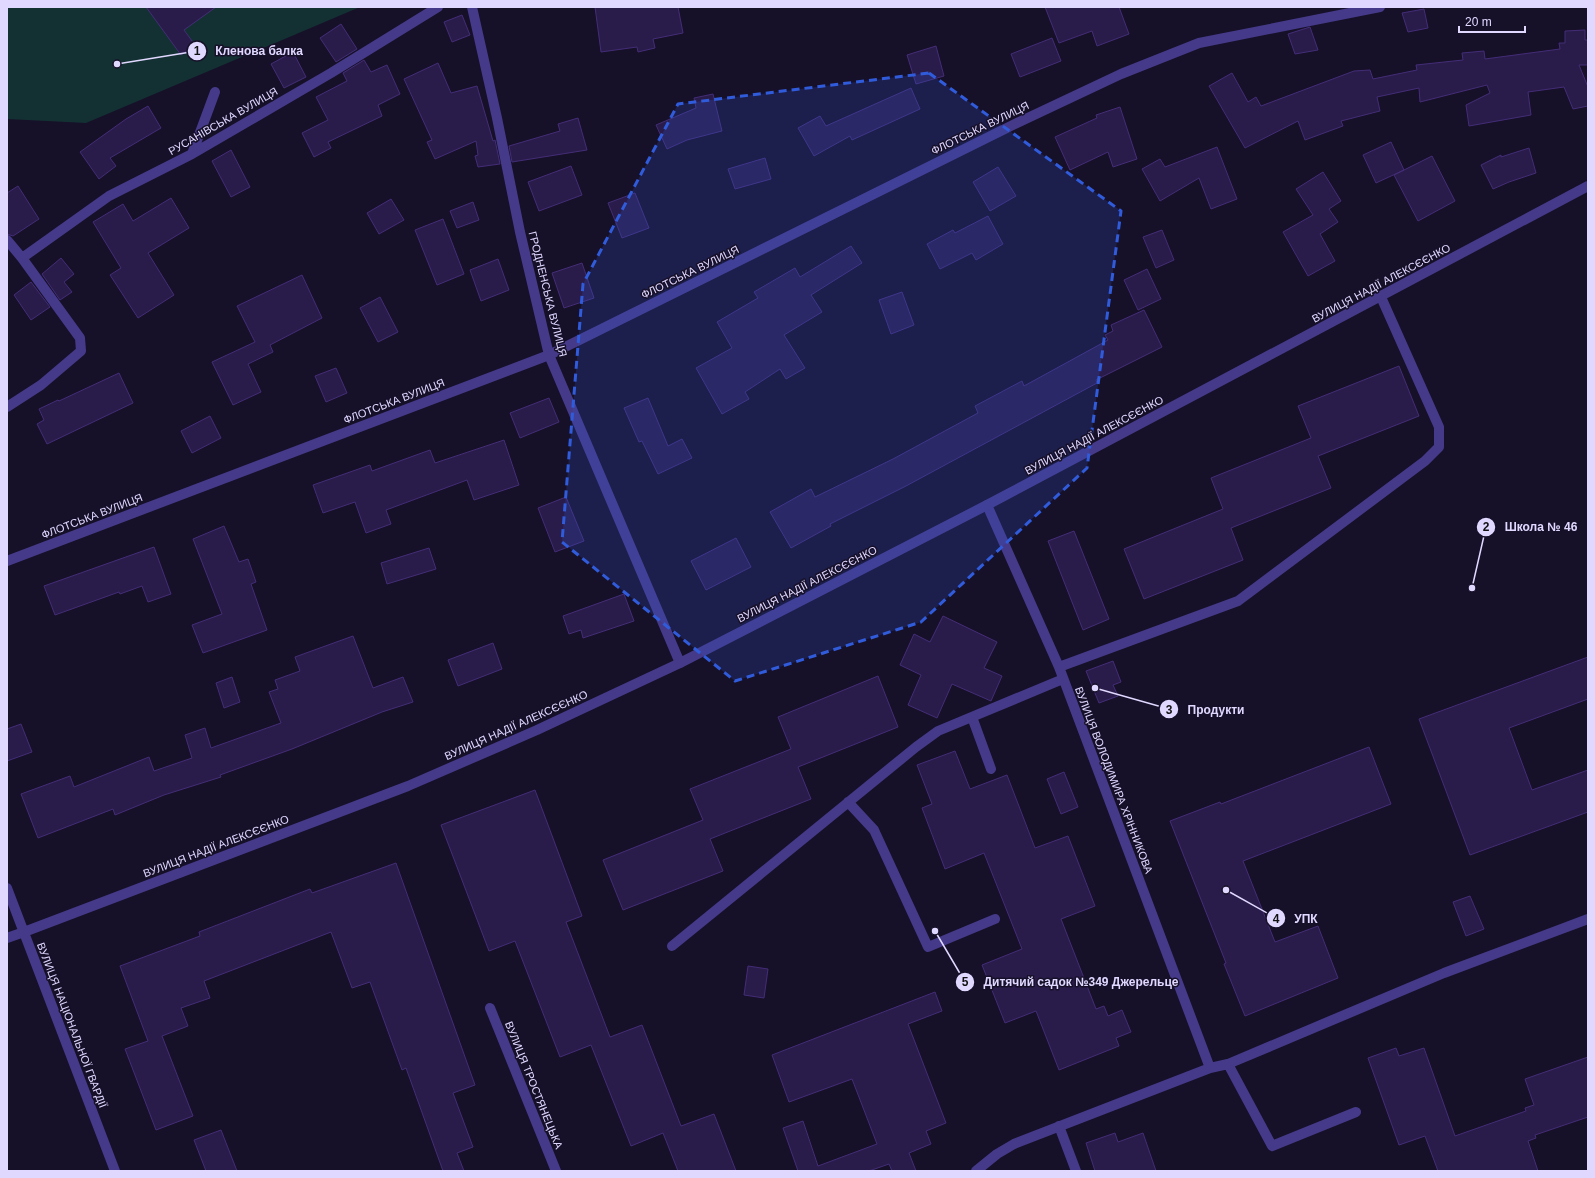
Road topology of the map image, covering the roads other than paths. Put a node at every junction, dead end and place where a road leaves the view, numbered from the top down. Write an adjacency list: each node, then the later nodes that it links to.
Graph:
1 (438, 7): 5 (street, РУСАНІВСЬКА ВУЛИЦЯ)
2 (472, 7): 10 (street, ГРОДНЕНСЬКА ВУЛИЦЯ)
3 (1380, 7): 10 (street, ФЛОТСЬКА ВУЛИЦЯ)
4 (215, 92): 5 (street)
5 (192, 154): 8 (street, РУСАНІВСЬКА ВУЛИЦЯ)
6 (1588, 186): 9 (street, ВУЛИЦЯ НАДІЇ АЛЕКСЄЄНКО)
7 (7, 240): 8 (street)
8 (22, 258): 11 (street)
9 (1381, 297): 12 (street, ВУЛИЦЯ НАДІЇ АЛЕКСЄЄНКО); 15 (street)
10 (549, 355): 13 (street, ФЛОТСЬКА ВУЛИЦЯ); 14 (street, ГРОДНЕНСЬКА ВУЛИЦЯ)
11 (7, 407)
12 (987, 505): 14 (street, ВУЛИЦЯ НАДІЇ АЛЕКСЄЄНКО); 15 (street, ВУЛИЦЯ ВОЛОДИМИРА ХРІННИКОВА)
13 (7, 561)
14 (680, 663): 23 (street, ВУЛИЦЯ НАДІЇ АЛЕКСЄЄНКО)
15 (1059, 667): 16 (street, ВУЛИЦЯ ВОЛОДИМИРА ХРІННИКОВА)
16 (1063, 679): 17 (street); 28 (street, ВУЛИЦЯ ВОЛОДИМИРА ХРІННИКОВА)
17 (972, 717): 18 (street); 19 (street)
18 (991, 769)
19 (848, 802): 21 (street); 25 (street)
20 (7, 888): 23 (street, ВУЛИЦЯ НАЦІОНАЛЬНОЇ ГВАРДІЇ)
21 (995, 919)
22 (1588, 919): 27 (street)
23 (24, 932): 24 (street, ВУЛИЦЯ НАДІЇ АЛЕКСЄЄНКО); 31 (street, ВУЛИЦЯ НАЦІОНАЛЬНОЇ ГВАРДІЇ)
24 (7, 938)
25 (672, 946)
26 (490, 1008): 32 (street, ВУЛИЦЯ ТРОСТЯНЕЦЬКА)
27 (1228, 1064): 28 (street); 29 (street)
28 (1210, 1068): 30 (street)
29 (1356, 1112)
30 (1059, 1126): 33 (street); 34 (street)
31 (115, 1171)
32 (556, 1171)
33 (976, 1171)
34 (1076, 1171)

